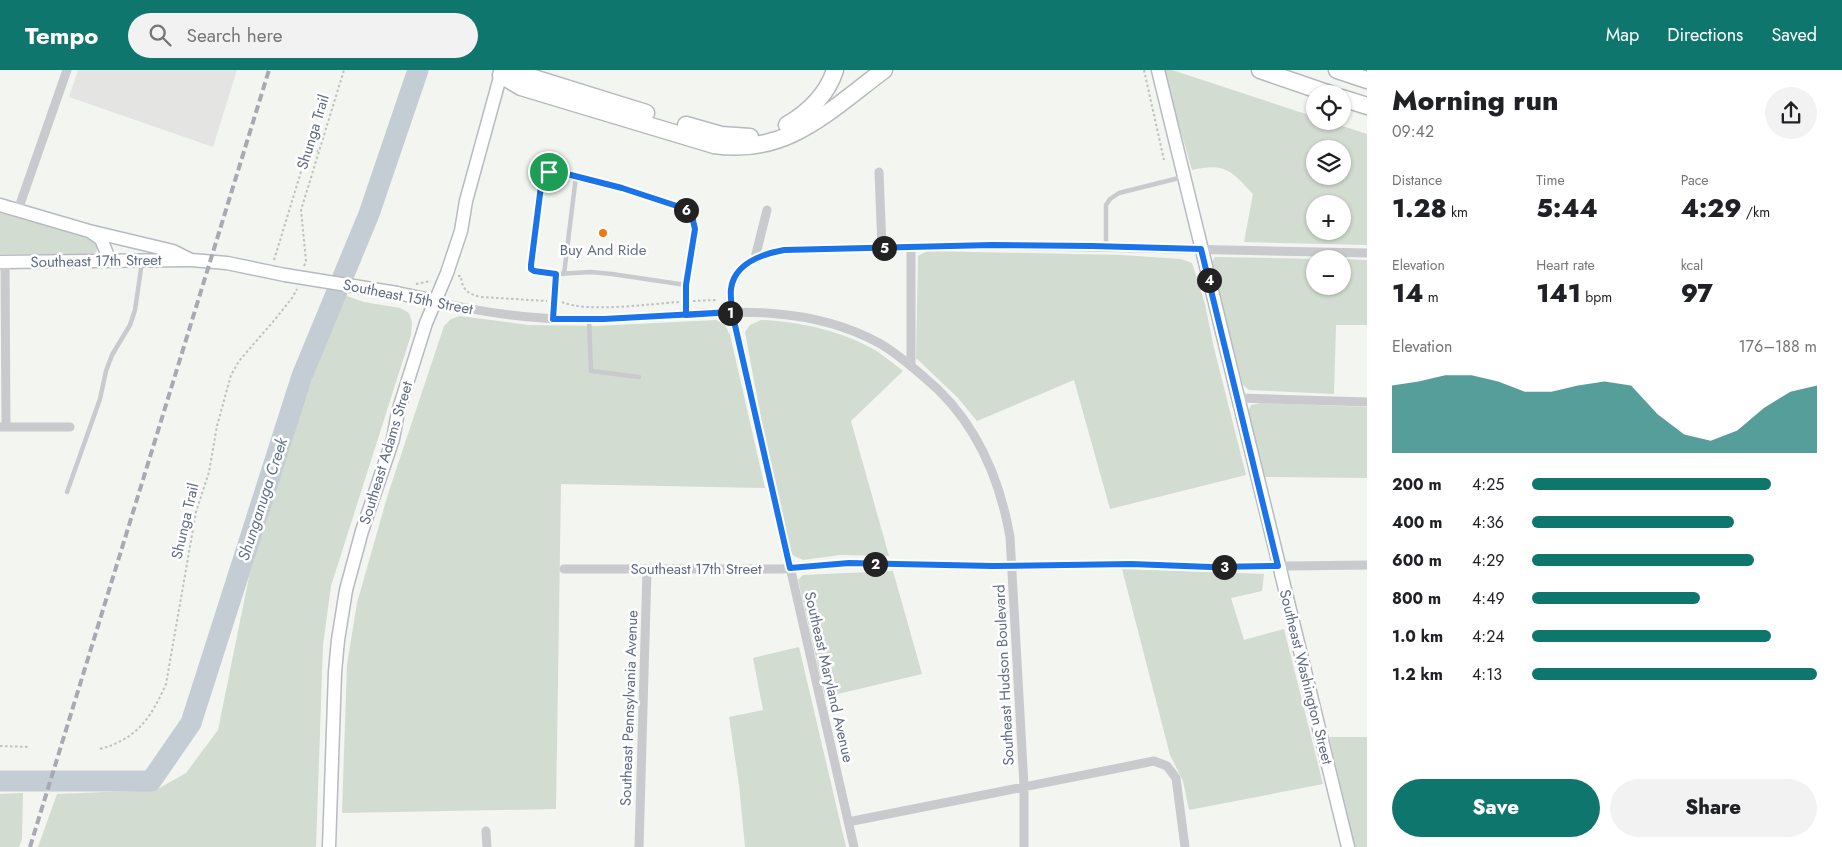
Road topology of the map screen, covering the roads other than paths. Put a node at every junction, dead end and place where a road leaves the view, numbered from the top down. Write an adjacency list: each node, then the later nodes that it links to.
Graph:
1 (67, 70): 16 (street)
2 (835, 70): 7 (highway)
3 (884, 70): 7 (highway)
4 (1158, 70): 14 (street, Southeast Washington Street)
5 (1260, 70): 9 (highway)
6 (1336, 70): 8 (highway)
7 (502, 72): 32 (street, Southeast Adams Street)
8 (1367, 80)
9 (1306, 86)
10 (1351, 101): 11 (highway)
11 (1367, 106)
12 (879, 172): 21 (street)
13 (576, 176): 29 (lane); 30 (lane); 31 (lane)
14 (1184, 177): 19 (lane); 22 (street, Southeast Washington Street)
15 (0, 205): 16 (street, Southeast 15th Street)
16 (18, 210): 18 (street, Southeast 15th Street)
17 (767, 210): 24 (street)
18 (89, 231): 25 (street, Southeast 15th Street); 26 (street)
19 (1106, 246): 20 (street); 22 (street)
20 (910, 247): 21 (street); 37 (street)
21 (882, 248): 24 (street)
22 (1201, 249): 23 (street); 39 (street, Southeast Washington Street)
23 (1367, 253)
24 (755, 258): 33 (street, Southeast Maryland Avenue)
25 (191, 260): 27 (street, Southeast 17th Street); 32 (street, Southeast 15th Street, bridge)
26 (110, 261): 27 (street, Southeast 17th Street); 28 (street, Southeast 17th Street)
27 (142, 261): 43 (lane)
28 (2, 262): 41 (street)
29 (556, 274): 30 (lane); 35 (lane)
30 (564, 274): 31 (lane)
31 (686, 285): 34 (lane)
32 (435, 301): 35 (street, Southeast 15th Street); 53 (street, Southeast Adams Street)
33 (732, 312): 34 (street, Southeast 15th Street); 37 (street, Southeast Hudson Boulevard); 47 (street, Southeast Maryland Avenue)
34 (686, 315): 36 (street, Southeast 15th Street)
35 (553, 319): 36 (street, Southeast 15th Street)
36 (589, 320): 38 (lane)
37 (911, 366): 45 (street, Southeast Hudson Boulevard)
38 (639, 377)
39 (1237, 398): 40 (street); 46 (street, Southeast Washington Street)
40 (1367, 402)
41 (3, 427): 42 (street)
42 (70, 427)
43 (67, 492)
44 (1367, 565): 46 (street, Southeast 17th Street)
45 (1012, 566): 46 (street, Southeast 17th Street); 47 (street, Southeast 17th Street); 50 (street, Southeast Hudson Boulevard)
46 (1278, 566): 59 (street, Southeast Washington Street)
47 (790, 568): 49 (street, Southeast 17th Street); 51 (street, Southeast Maryland Avenue)
48 (564, 569): 49 (street, Southeast 17th Street)
49 (647, 570): 55 (street, Southeast Pennsylvania Avenue)
50 (1024, 786): 51 (street); 57 (street, Southeast Hudson Boulevard); 58 (street)
51 (848, 822): 56 (street, Southeast Maryland Avenue)
52 (486, 831): 54 (street)
53 (329, 847)
54 (487, 847)
55 (638, 847)
56 (854, 847)
57 (1024, 847)
58 (1185, 847)
59 (1348, 847)

